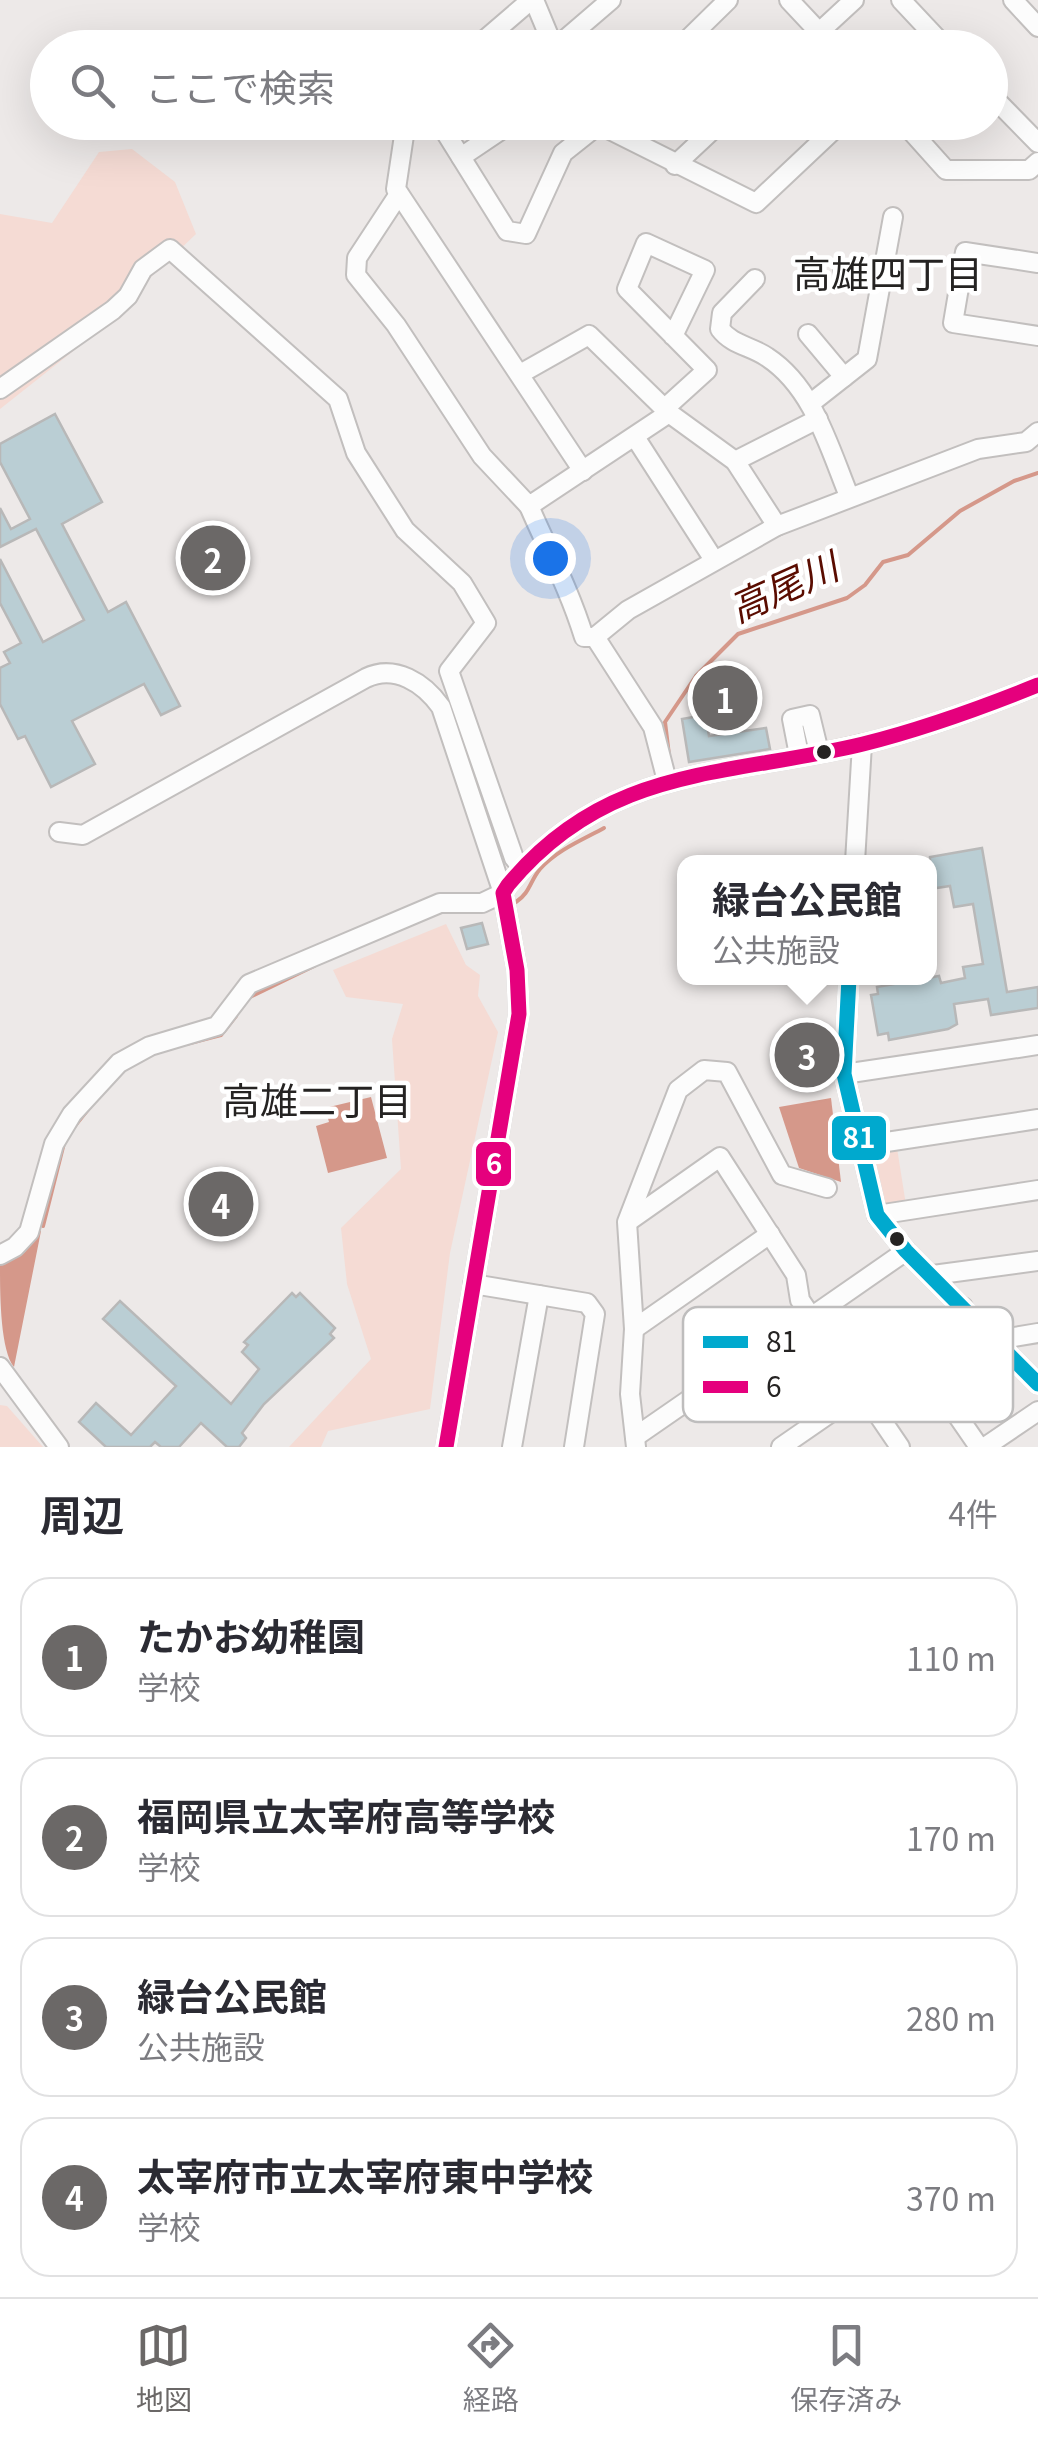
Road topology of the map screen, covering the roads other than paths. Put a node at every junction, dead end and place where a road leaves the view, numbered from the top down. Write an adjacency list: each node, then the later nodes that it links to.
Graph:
1 (532, 0): 9 (street); 10 (street)
2 (610, 0): 11 (street)
3 (728, 0): 12 (street)
4 (789, 0): 13 (street)
5 (854, 0): 14 (street)
6 (901, 0): 15 (street)
7 (1014, 0): 8 (street)
8 (1038, 27)
9 (496, 30)
10 (546, 30)
11 (576, 30)
12 (698, 30)
13 (818, 30)
14 (820, 30)
15 (929, 30)
16 (1008, 112): 25 (street)
17 (404, 140): 29 (street)
18 (450, 140): 26 (street)
19 (486, 140): 26 (street)
20 (579, 140): 26 (street)
21 (628, 140): 28 (street)
22 (702, 140): 28 (street)
23 (823, 140): 28 (street)
24 (918, 140): 27 (street)
25 (1038, 143)
26 (461, 157)
27 (1038, 162)
28 (675, 165)
29 (399, 194): 38 (street); 48 (street)
30 (892, 217): 34 (street)
31 (1038, 263): 37 (street)
32 (843, 272): 34 (street)
33 (755, 278): 42 (street)
34 (880, 278): 39 (street)
35 (808, 334): 39 (street)
36 (673, 336): 36 (street); 41 (street)
37 (1038, 336)
38 (520, 374): 41 (street); 46 (street)
39 (844, 377): 42 (street)
40 (0, 390): 59 (street)
41 (666, 411): 44 (street); 45 (street)
42 (814, 411): 45 (street); 47 (street)
43 (1038, 432): 47 (street)
44 (635, 437): 46 (street); 50 (street)
45 (735, 462): 49 (street)
46 (583, 470): 48 (street)
47 (849, 496): 49 (street)
48 (528, 506): 51 (street)
49 (778, 526): 50 (street)
50 (714, 560): 51 (street)
51 (595, 637): 56 (street)
52 (1038, 685): 53 (street)
53 (862, 744): 54 (street); 58 (street)
54 (819, 752): 55 (street); 55 (street)
55 (799, 755): 56 (street)
56 (667, 781): 59 (street)
57 (60, 832): 60 (street)
58 (855, 855)
59 (522, 868): 60 (street)
60 (503, 893): 72 (street); 75 (street)
61 (849, 985): 63 (street)
62 (1038, 1045): 63 (street)
63 (844, 1074): 65 (street)
64 (1038, 1118): 65 (street)
65 (860, 1146): 68 (street)
66 (828, 1188): 69 (street)
67 (1038, 1190): 68 (street)
68 (877, 1215): 71 (street)
69 (627, 1222): 70 (street); 80 (street)
70 (770, 1234): 77 (street); 80 (street)
71 (906, 1251): 74 (street); 78 (street)
72 (0, 1255)
73 (1038, 1261): 74 (street)
74 (933, 1275): 79 (street)
75 (473, 1284): 76 (street); 93 (street)
76 (539, 1295): 94 (street); 95 (street)
77 (804, 1307)
78 (823, 1307)
79 (963, 1307)
80 (634, 1330): 91 (street)
81 (1038, 1333): 82 (street)
82 (1013, 1337)
83 (1013, 1358): 85 (street)
84 (0, 1368): 92 (street)
85 (1038, 1384)
86 (683, 1407): 91 (street)
87 (1038, 1411): 98 (street)
88 (817, 1422): 96 (street)
89 (883, 1422): 97 (street)
90 (964, 1422): 98 (street)
91 (635, 1442)
92 (59, 1447)
93 (446, 1447)
94 (512, 1447)
95 (574, 1447)
96 (781, 1447)
97 (900, 1447)
98 (982, 1447)

